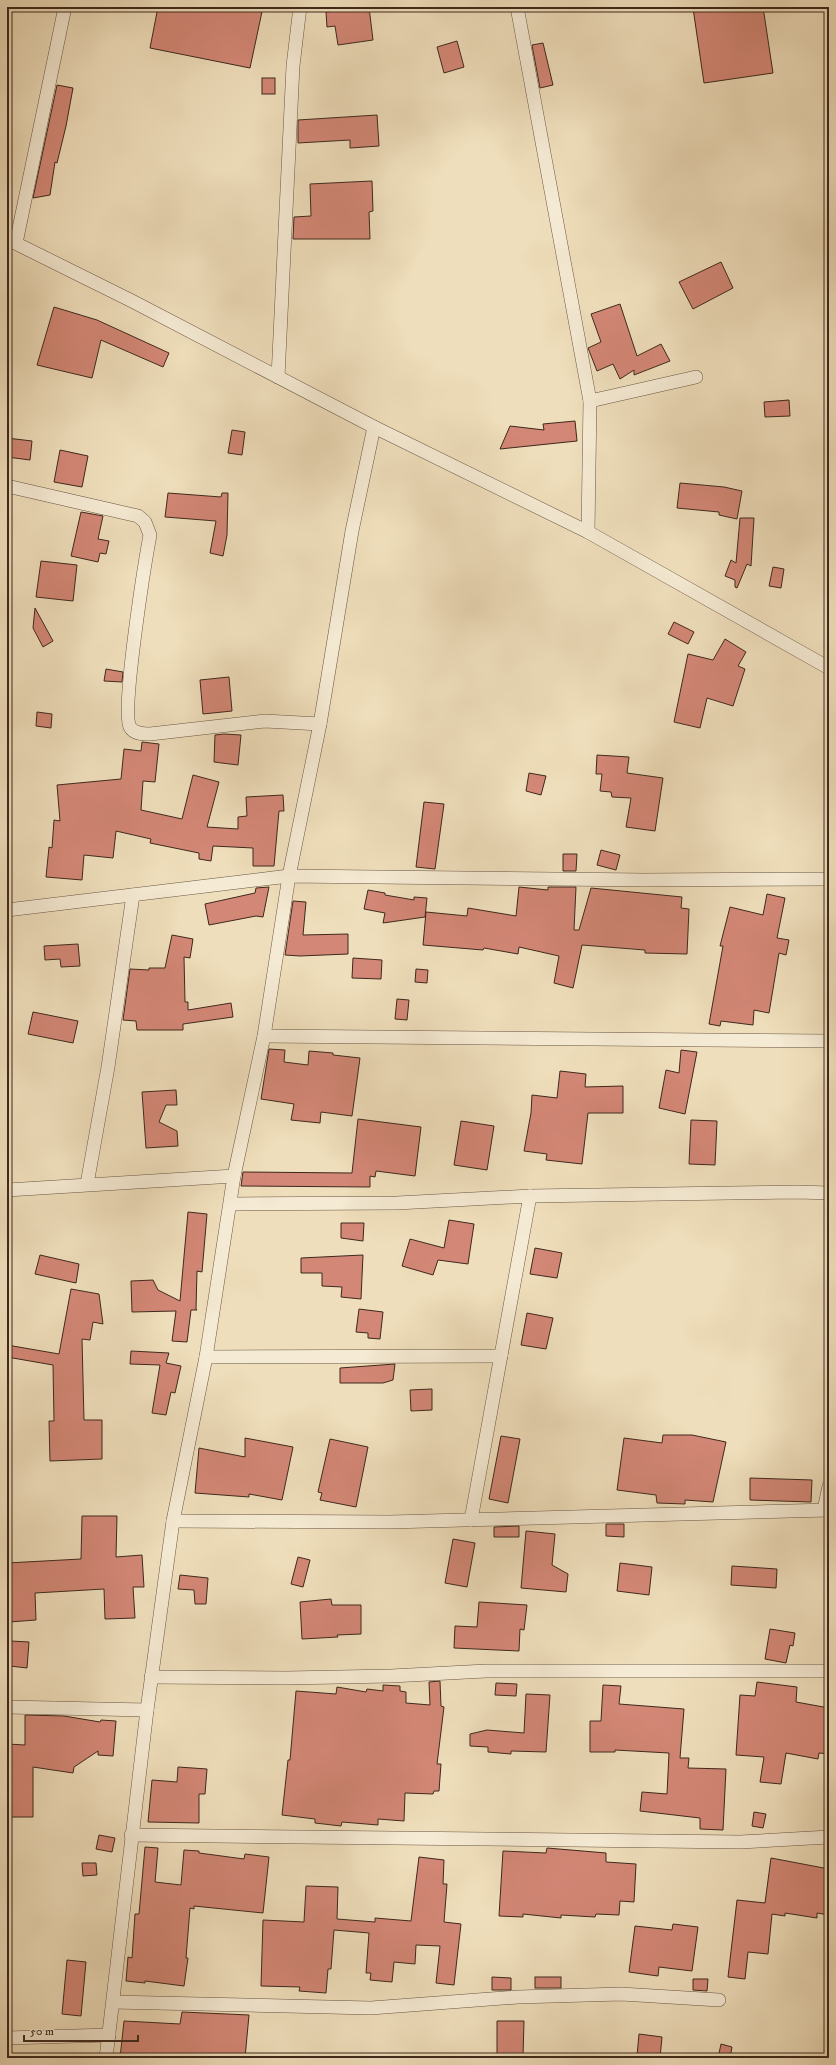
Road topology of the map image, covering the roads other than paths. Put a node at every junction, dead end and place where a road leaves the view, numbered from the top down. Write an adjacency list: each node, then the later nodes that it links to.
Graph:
1 (65, 7): 4 (street)
2 (300, 7): 5 (street)
3 (517, 7): 7 (street)
4 (11, 241): 5 (street)
5 (278, 376): 8 (street)
6 (696, 377): 7 (street)
7 (590, 401): 10 (street)
8 (374, 427): 10 (street); 12 (street)
9 (7, 486): 12 (street)
10 (588, 532): 11 (street)
11 (829, 668)
12 (320, 724): 13 (street)
13 (290, 876): 14 (street); 15 (street); 17 (street)
14 (829, 879)
15 (133, 895): 16 (street); 20 (street)
16 (7, 910)
17 (264, 1036): 18 (street); 19 (street)
18 (829, 1041)
19 (234, 1176): 20 (street); 24 (street)
20 (87, 1184): 21 (street)
21 (7, 1190)
22 (829, 1194): 23 (street)
23 (530, 1196): 24 (street); 25 (street)
24 (231, 1204): 26 (street)
25 (501, 1356): 26 (street); 29 (street)
26 (206, 1357): 30 (street)
27 (829, 1486): 28 (street)
28 (827, 1510): 29 (street)
29 (472, 1520): 30 (street)
30 (173, 1521): 32 (street)
31 (829, 1671): 32 (street)
32 (151, 1677): 34 (street)
33 (7, 1707): 34 (street)
34 (147, 1710): 35 (street)
35 (131, 1836): 36 (street); 38 (street)
36 (829, 1837)
37 (720, 2000): 38 (street)
38 (113, 2002): 39 (street)
39 (109, 2035): 40 (street); 41 (street)
40 (7, 2038)
41 (106, 2058)

